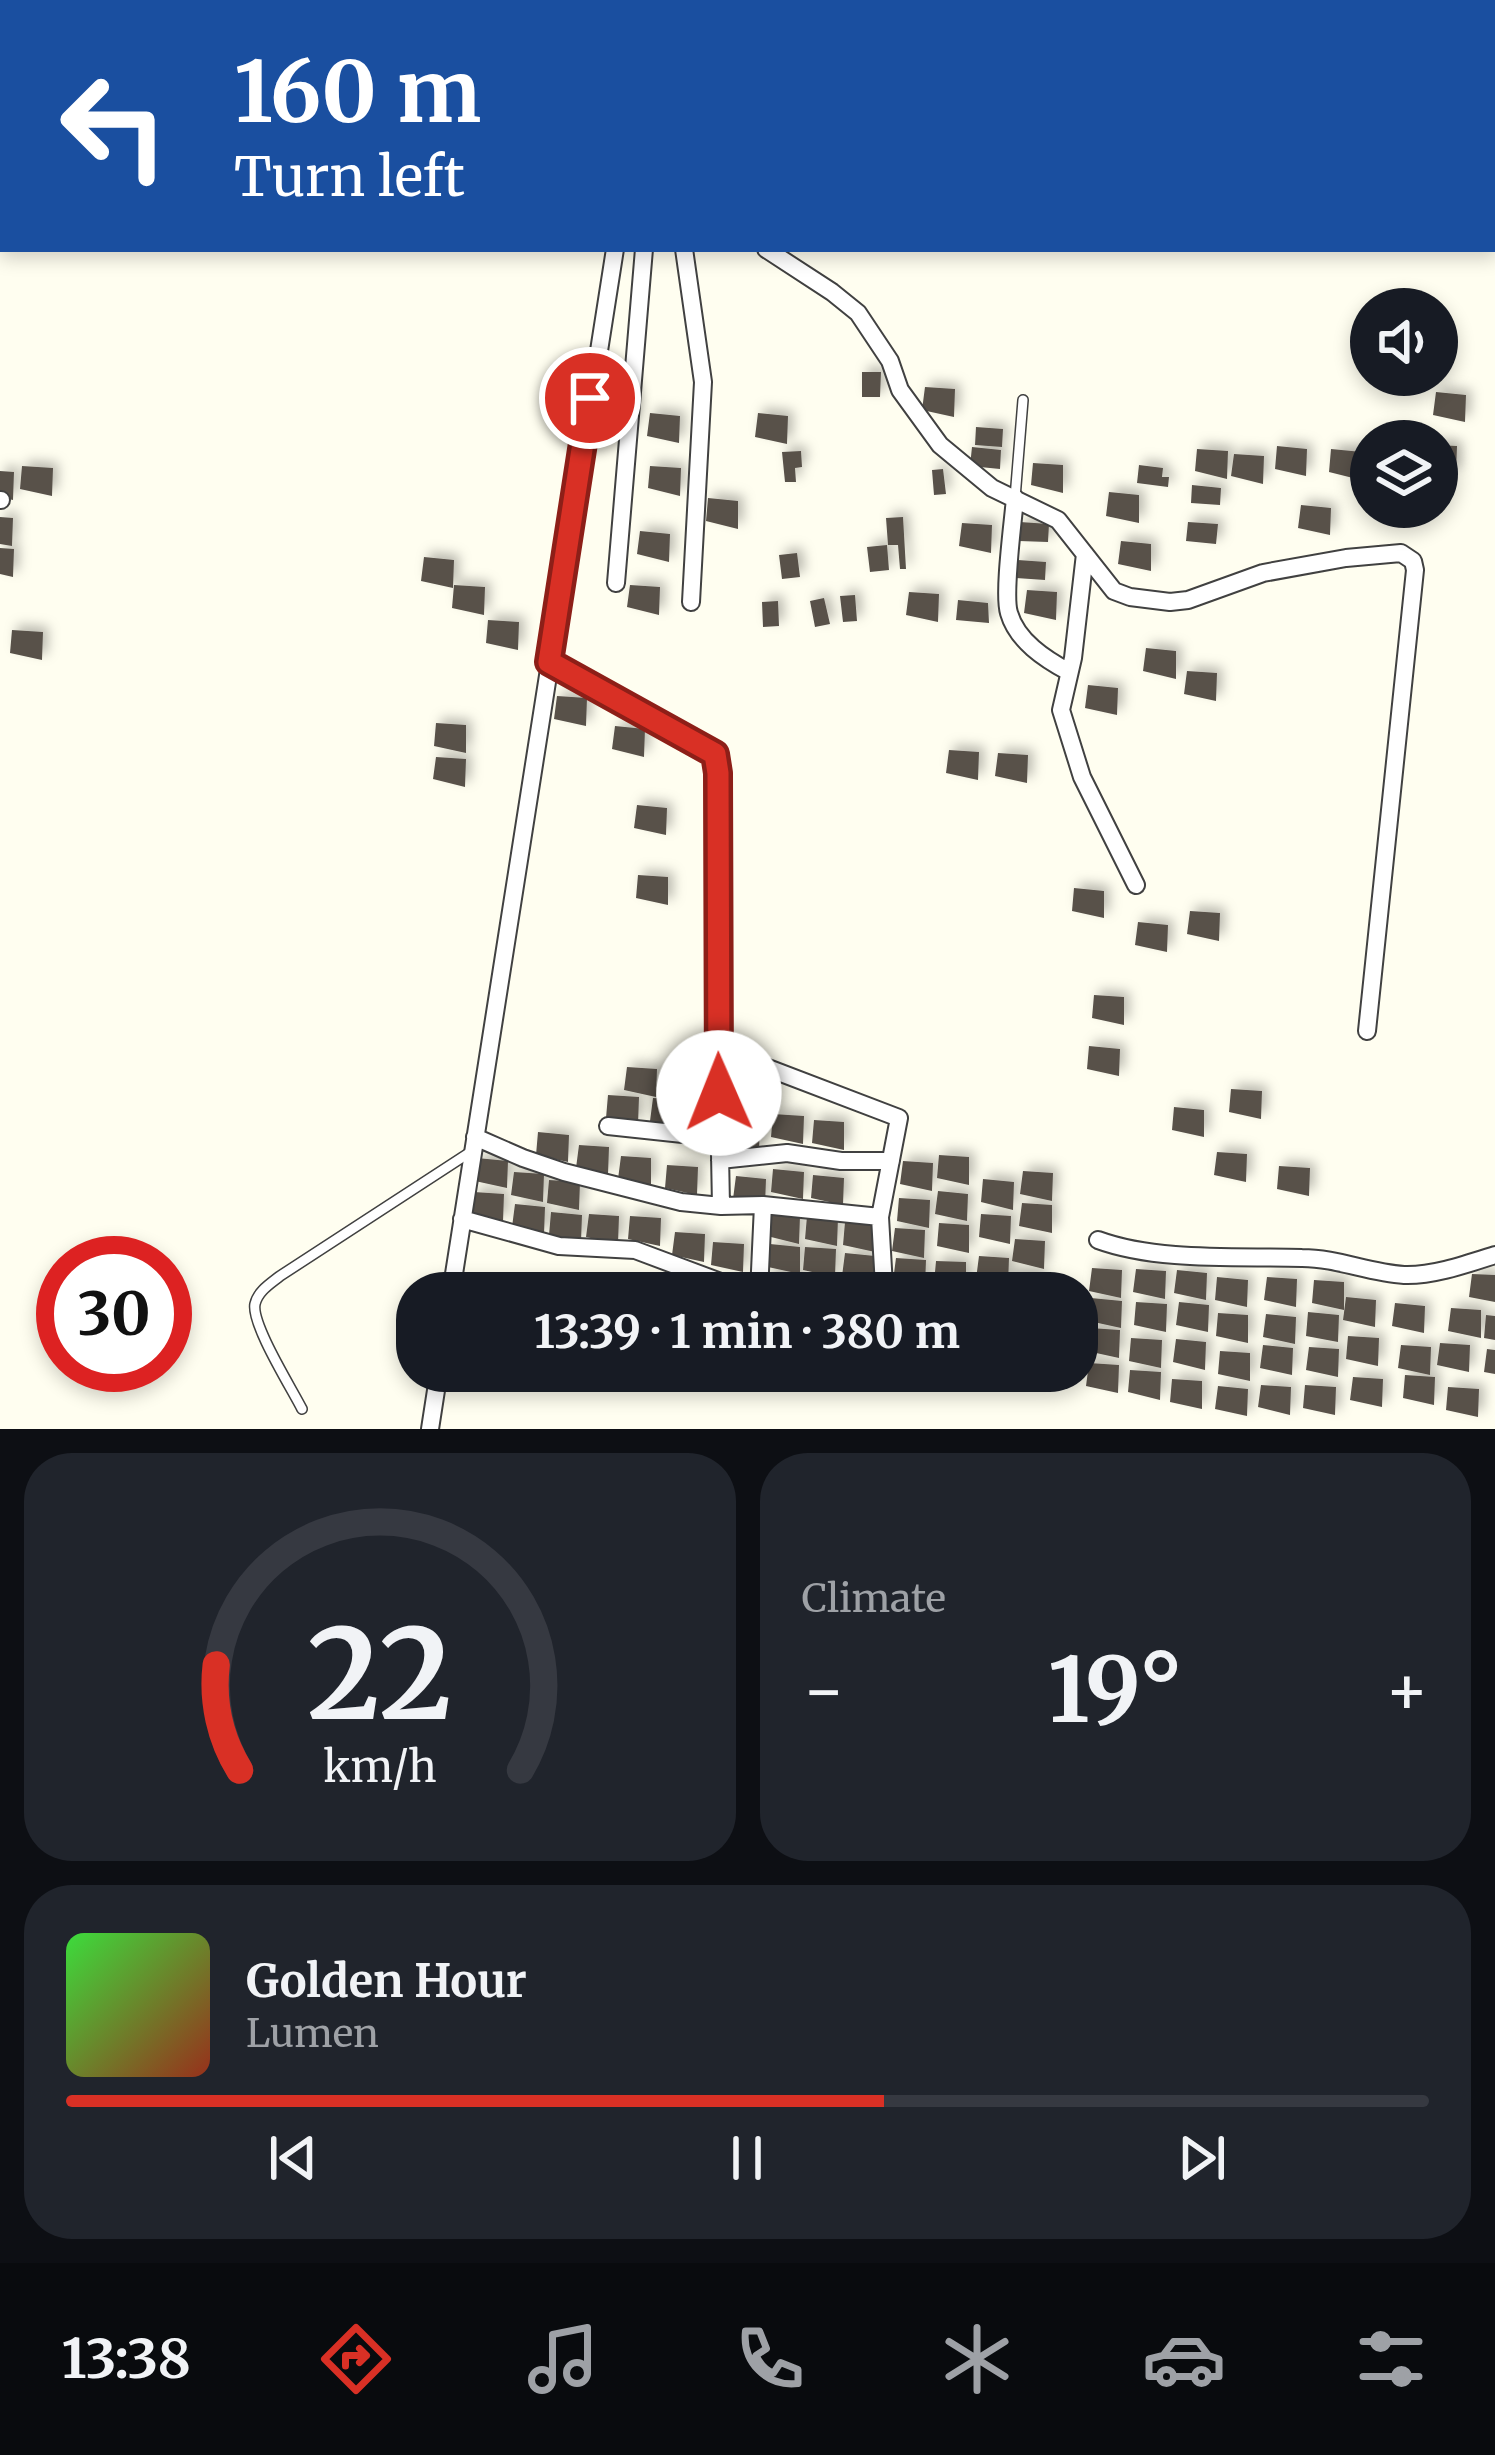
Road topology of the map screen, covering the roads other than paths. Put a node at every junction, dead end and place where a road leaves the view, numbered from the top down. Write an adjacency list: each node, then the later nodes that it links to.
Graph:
1 (615, 252): 10 (street)
2 (644, 252): 8 (street)
3 (685, 252): 9 (street)
4 (771, 252): 6 (street)
5 (1023, 400): 6 (lane)
6 (1015, 498): 7 (street); 11 (street)
7 (1085, 554): 11 (street); 13 (street)
8 (616, 583)
9 (691, 602)
10 (549, 662): 14 (street); 17 (street)
11 (1069, 672): 12 (street)
12 (1136, 885)
13 (1367, 1031)
14 (718, 1048): 16 (street); 19 (street)
15 (608, 1126): 16 (street)
16 (720, 1138): 18 (street)
17 (474, 1144): 21 (street); 23 (street); 31 (lane)
18 (720, 1160): 19 (street); 21 (street)
19 (891, 1161): 22 (street)
20 (763, 1205): 21 (street); 22 (street); 28 (street)
21 (721, 1206)
22 (880, 1217): 29 (street)
23 (462, 1219): 26 (street); 27 (street)
24 (1098, 1240): 25 (street)
25 (1495, 1255)
26 (454, 1272)
27 (696, 1272)
28 (757, 1272)
29 (883, 1272)
30 (436, 1392): 32 (street)
31 (302, 1409)
32 (431, 1422)

